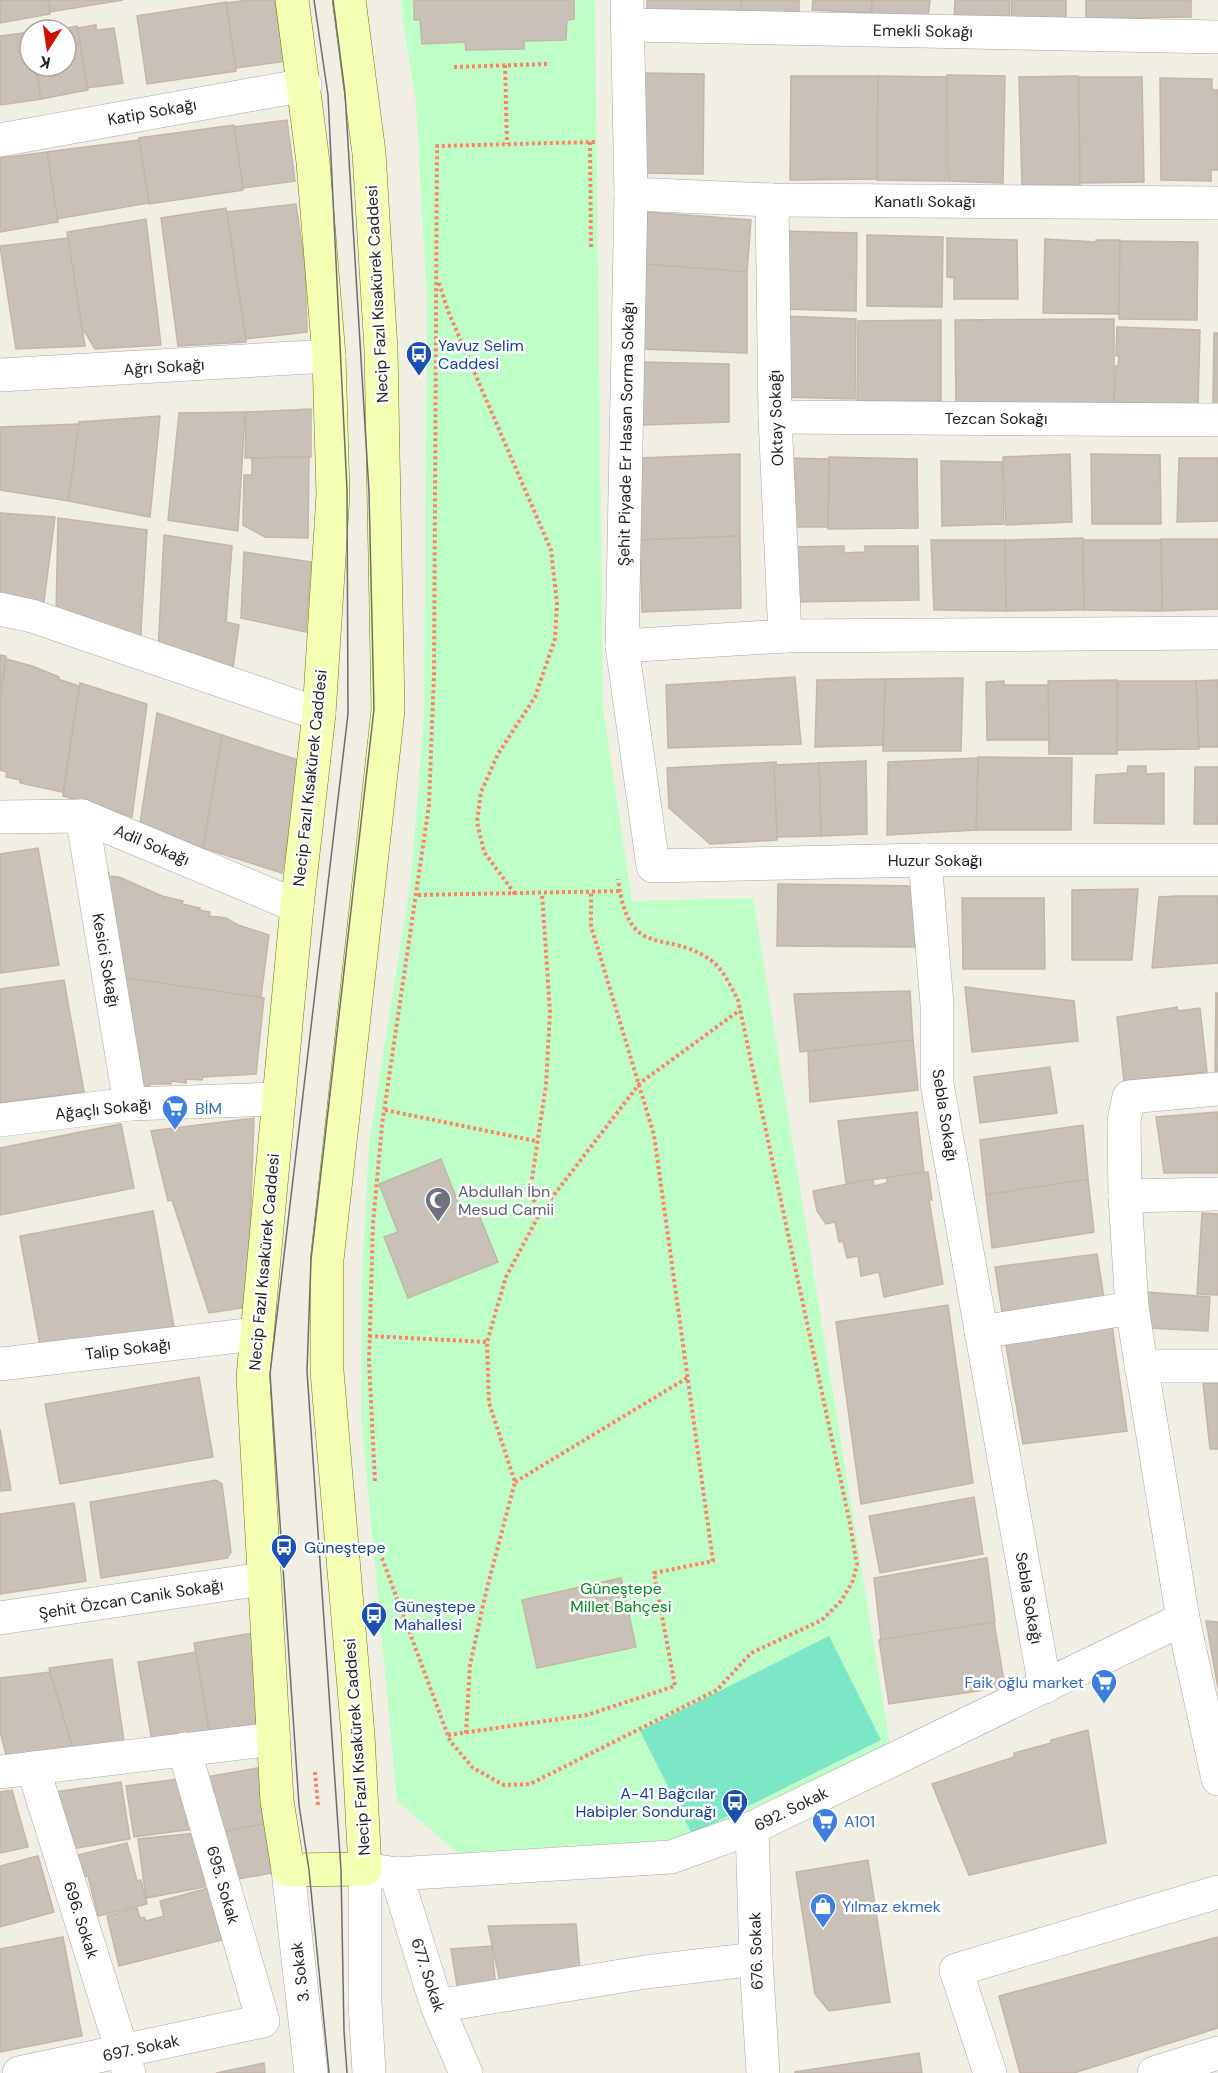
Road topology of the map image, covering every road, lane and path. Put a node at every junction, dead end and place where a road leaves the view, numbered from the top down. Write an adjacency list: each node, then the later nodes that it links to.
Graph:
1 (292, 0): 8 (main road, Necip Fazıl Kısakürek Caddesi)
2 (349, 0): 76 (main road, Necip Fazıl Kısakürek Caddesi)
3 (628, 13): 4 (street, Emekli Sokağı); 10 (street, Şehit Piyade Er Hasan Sorma Sokağı)
4 (1218, 37)
5 (546, 64): 6 (path)
6 (505, 65): 7 (path); 12 (path)
7 (454, 67)
8 (305, 85): 9 (street, Katip Sokağı); 18 (main road, Necip Fazıl Kısakürek Caddesi)
9 (0, 140)
10 (630, 141): 11 (path); 13 (street, Şehit Piyade Er Hasan Sorma Sokağı)
11 (590, 142): 12 (path); 16 (path)
12 (507, 144): 17 (path)
13 (631, 194): 14 (street, Kanatlı Sokağı); 25 (street, Şehit Piyade Er Hasan Sorma Sokağı)
14 (772, 200): 15 (street, Kanatlı Sokağı); 20 (street, Oktay Sokağı)
15 (1218, 203)
16 (591, 260)
17 (438, 279): 36 (path); 37 (path)
18 (329, 356): 19 (street, Ağrı Sokağı); 26 (main road, Necip Fazıl Kısakürek Caddesi)
19 (0, 375)
20 (775, 417): 21 (street, Tezcan Sokağı); 24 (street, Oktay Sokağı)
21 (1218, 420)
22 (0, 609): 26 (street)
23 (1218, 633): 24 (street)
24 (785, 636): 25 (street)
25 (622, 646): 31 (street, Şehit Piyade Er Hasan Sorma Sokağı)
26 (319, 714): 38 (main road, Necip Fazıl Kısakürek Caddesi)
27 (82, 816): 28 (street, Adil Sokağı); 38 (street, Adil Sokağı); 43 (street, Kesici Sokağı)
28 (0, 817)
29 (925, 860): 30 (street, Huzur Sokağı); 31 (street, Huzur Sokağı); 51 (street, Sebla Sokağı)
30 (1218, 860)
31 (653, 866): 34 (path)
32 (616, 868): 34 (path)
33 (591, 892): 34 (path); 35 (path); 40 (path)
34 (620, 892): 39 (path)
35 (542, 893): 36 (path); 46 (path)
36 (515, 894): 37 (path)
37 (418, 895): 44 (path)
38 (297, 906): 42 (main road, Necip Fazıl Kısakürek Caddesi)
39 (740, 1010): 40 (path); 67 (path)
40 (640, 1083): 49 (path); 58 (path)
41 (1218, 1089): 48 (street)
42 (278, 1099): 43 (street, Ağaçlı Sokağı); 52 (main road, Necip Fazıl Kısakürek Caddesi)
43 (130, 1104): 45 (street, Ağaçlı Sokağı)
44 (385, 1110): 46 (path); 53 (path)
45 (0, 1120)
46 (536, 1141): 49 (path)
47 (1218, 1194): 48 (street)
48 (1125, 1196): 50 (street)
49 (540, 1213): 54 (path)
50 (1132, 1308): 51 (street); 56 (street)
51 (981, 1332): 65 (street, Sebla Sokağı)
52 (256, 1334): 55 (street, Talip Sokağı); 62 (main road, Necip Fazıl Kısakürek Caddesi)
53 (369, 1336): 54 (path); 60 (path)
54 (487, 1342): 59 (path)
55 (0, 1364)
56 (1141, 1366): 57 (street); 64 (street)
57 (1218, 1366)
58 (687, 1378): 59 (path); 66 (path)
59 (515, 1482): 66 (path)
60 (376, 1491)
61 (381, 1549): 67 (path)
62 (262, 1579): 63 (street, Şehit Özcan Canik Sokağı); 68 (main road, Necip Fazıl Kısakürek Caddesi)
63 (0, 1618)
64 (1183, 1619): 65 (street, 692. Sokak); 70 (street)
65 (1045, 1687): 77 (street, 692. Sokak)
66 (466, 1733): 67 (path)
67 (448, 1735)
68 (274, 1739): 69 (street); 74 (main road, Necip Fazıl Kısakürek Caddesi)
69 (184, 1749): 71 (street); 83 (street, 695. Sokak)
70 (1217, 1767)
71 (33, 1768): 73 (street); 85 (street, 696. Sokak)
72 (315, 1772): 75 (path)
73 (0, 1773)
74 (277, 1801): 75 (path); 78 (main road, Necip Fazıl Kısakürek Caddesi)
75 (318, 1805): 76 (path)
76 (363, 1806): 79 (main road, Necip Fazıl Kısakürek Caddesi)
77 (752, 1828): 79 (street, 692. Sokak); 81 (street, 676. Sokak)
78 (288, 1870): 79 (main road, Necip Fazıl Kısakürek Caddesi); 87 (street, 3. Sokak)
79 (381, 1871): 82 (street, 677. Sokak); 88 (street)
80 (1218, 1892): 91 (street)
81 (756, 1959): 82 (street); 90 (street, 676. Sokak)
82 (437, 2006): 89 (street, 677. Sokak)
83 (263, 2021): 85 (street, 697. Sokak)
84 (1218, 2053): 92 (street)
85 (126, 2062): 86 (street, 697. Sokak)
86 (19, 2073)
87 (311, 2073)
88 (369, 2073)
89 (466, 2073)
90 (763, 2073)
91 (990, 2073)
92 (1154, 2073)

